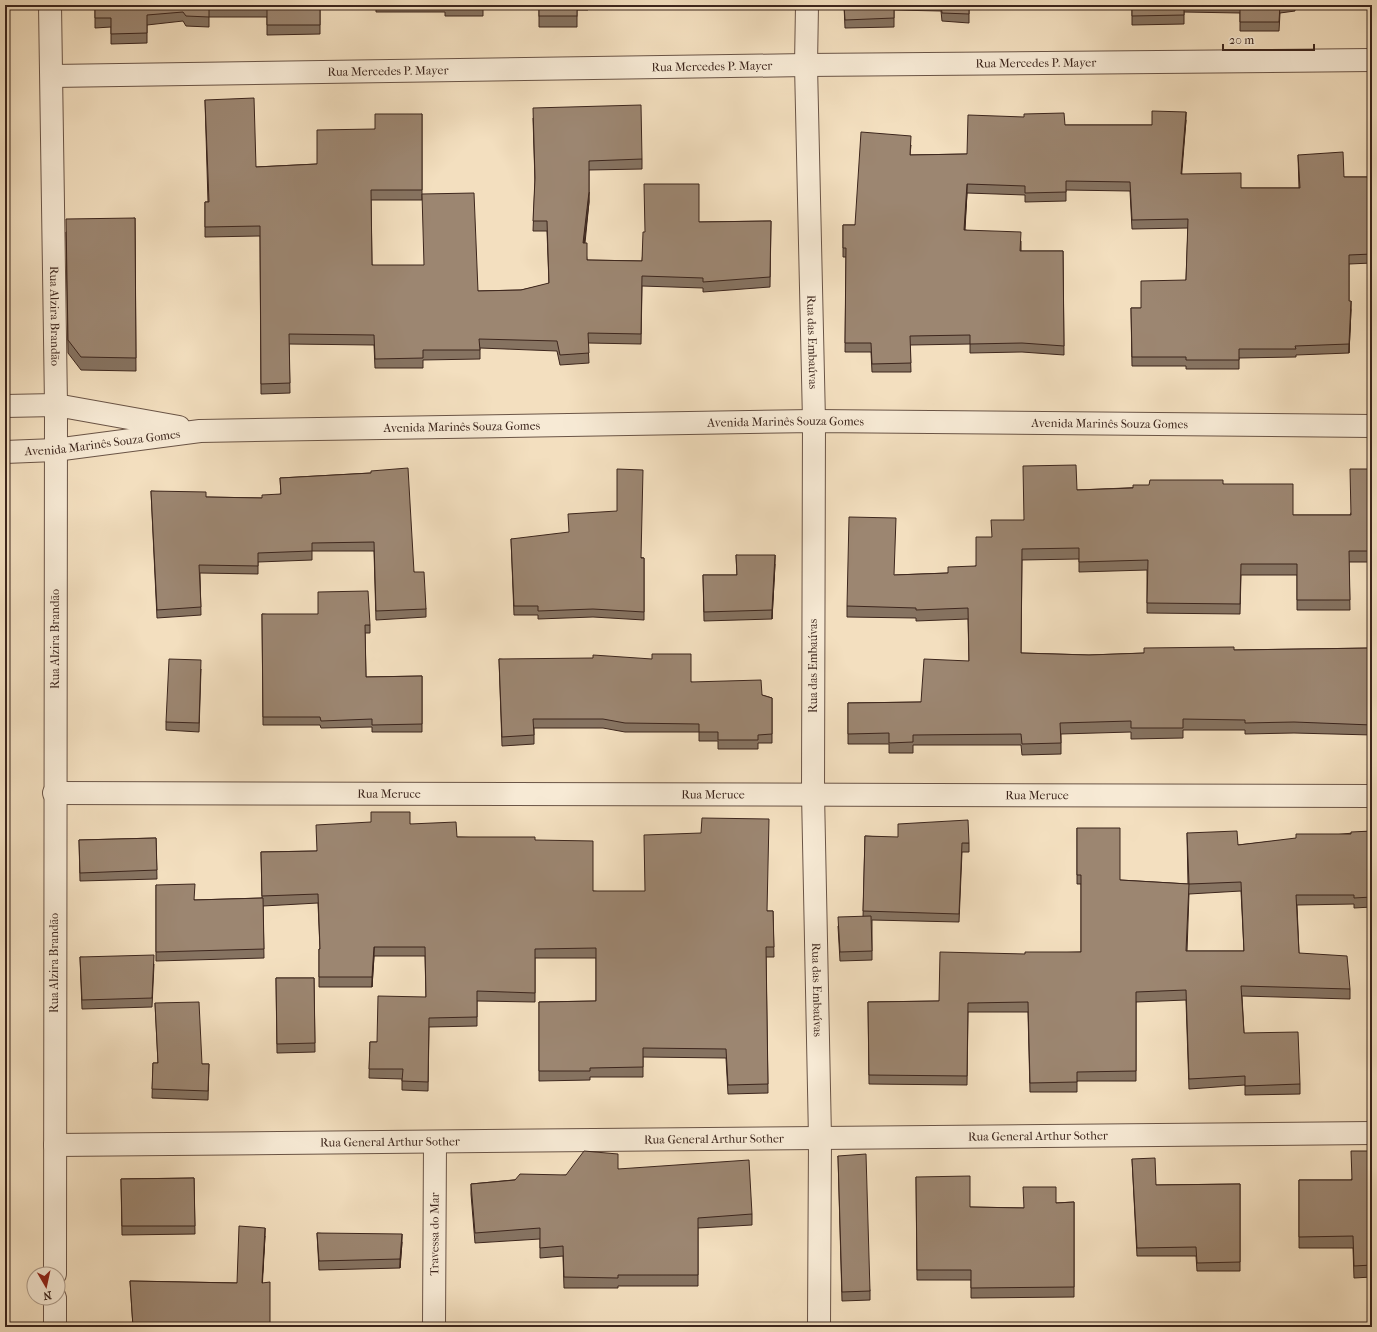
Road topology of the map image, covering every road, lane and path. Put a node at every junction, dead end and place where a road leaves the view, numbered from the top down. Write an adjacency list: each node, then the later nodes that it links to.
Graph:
1 (50, 5): 5 (street, Rua Alzira Brandão)
2 (807, 5): 4 (street, Rua das Embaúvas)
3 (1372, 60): 4 (street, Rua Mercedes P. Mayer)
4 (806, 65): 5 (street, Rua Mercedes P. Mayer); 8 (street, Rua das Embaúvas)
5 (52, 76): 6 (street, Rua Alzira Brandão)
6 (56, 405): 7 (street, Avenida Marinês Souza Gomes); 10 (street, Avenida Marinês Souza Gomes); 11 (street, Rua Alzira Brandão)
7 (5, 406)
8 (814, 421): 9 (street, Avenida Marinês Souza Gomes); 10 (street, Avenida Marinês Souza Gomes); 14 (street, Rua das Embaúvas)
9 (1372, 426)
10 (200, 431): 11 (street, Avenida Marinês Souza Gomes)
11 (55, 450): 12 (street, Avenida Marinês Souza Gomes); 13 (street, Rua Alzira Brandão)
12 (5, 452)
13 (54, 792): 14 (street, Rua Meruce); 19 (street, Rua Alzira Brandão)
14 (813, 793): 15 (street, Rua Meruce); 17 (street, Rua das Embaúvas)
15 (1372, 796)
16 (1372, 1133): 17 (street, Rua General Arthur Sother)
17 (820, 1138): 18 (street, Rua General Arthur Sother); 24 (street, Rua das Embaúvas)
18 (435, 1142): 19 (street, Rua General Arthur Sother); 23 (street, Travessa do Mar)
19 (55, 1145): 20 (street, Rua Alzira Brandão)
20 (55, 1266)
21 (55, 1306): 22 (street)
22 (55, 1327)
23 (434, 1327)
24 (819, 1327)

